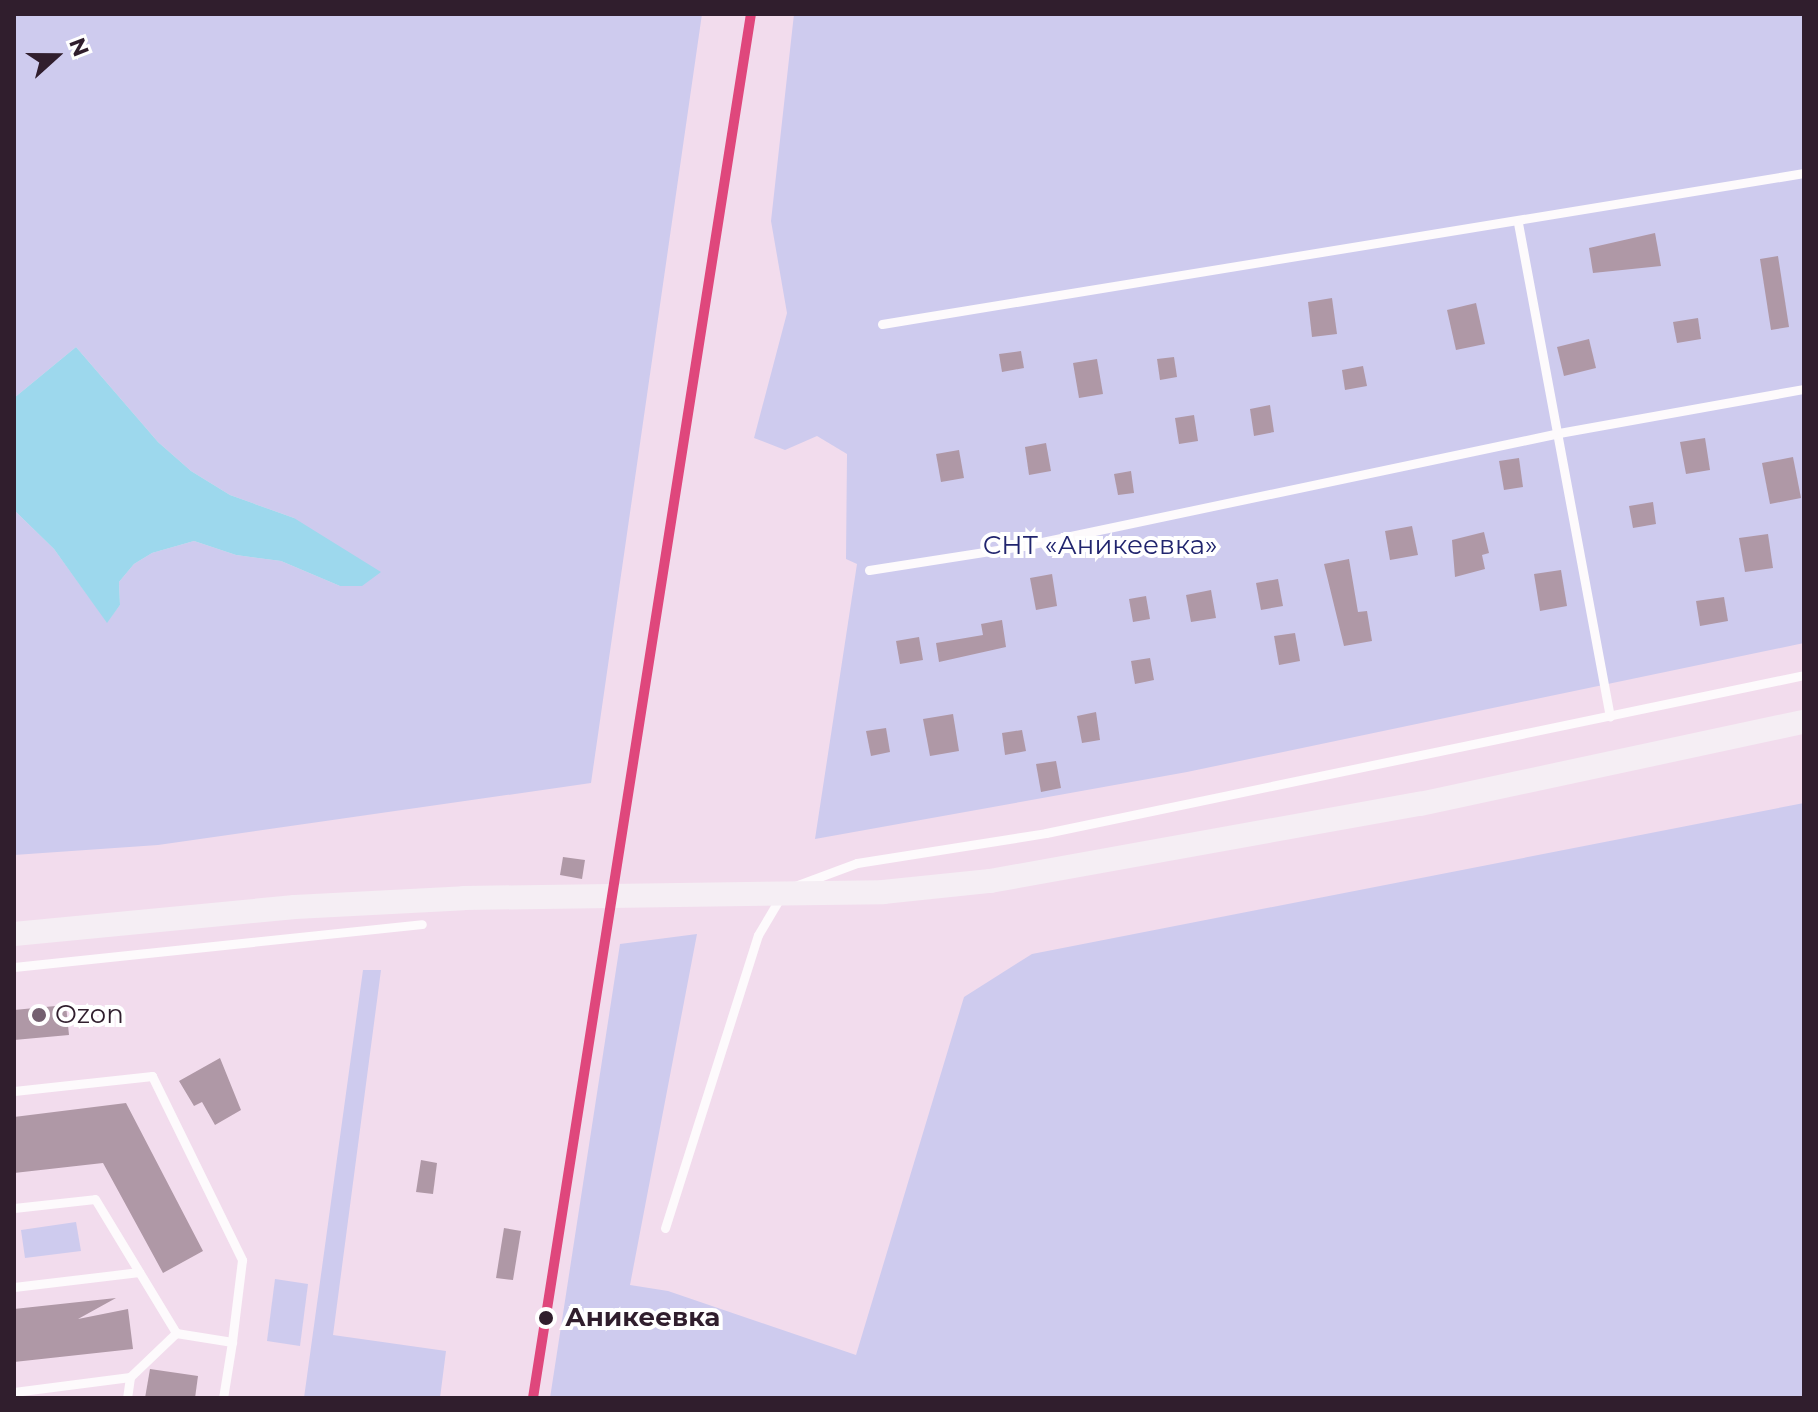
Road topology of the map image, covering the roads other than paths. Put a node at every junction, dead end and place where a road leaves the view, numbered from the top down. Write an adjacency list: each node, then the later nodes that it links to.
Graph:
1 (1804, 173): 2 (lane)
2 (1518, 223): 3 (lane); 5 (lane)
3 (882, 324)
4 (1804, 389): 5 (lane)
5 (1559, 433): 6 (lane); 8 (lane)
6 (869, 570)
7 (1804, 675): 8 (lane)
8 (1610, 717): 15 (lane)
9 (1804, 722): 11 (street)
10 (422, 924): 12 (lane)
11 (14, 934)
12 (14, 967)
13 (14, 1091): 19 (lane)
14 (14, 1208): 16 (lane)
15 (665, 1228)
16 (139, 1272): 17 (lane); 18 (lane)
17 (14, 1287)
18 (176, 1333): 19 (lane); 20 (lane)
19 (232, 1342): 23 (lane)
20 (130, 1377): 21 (lane); 22 (lane)
21 (14, 1392)
22 (127, 1398)
23 (223, 1398)

